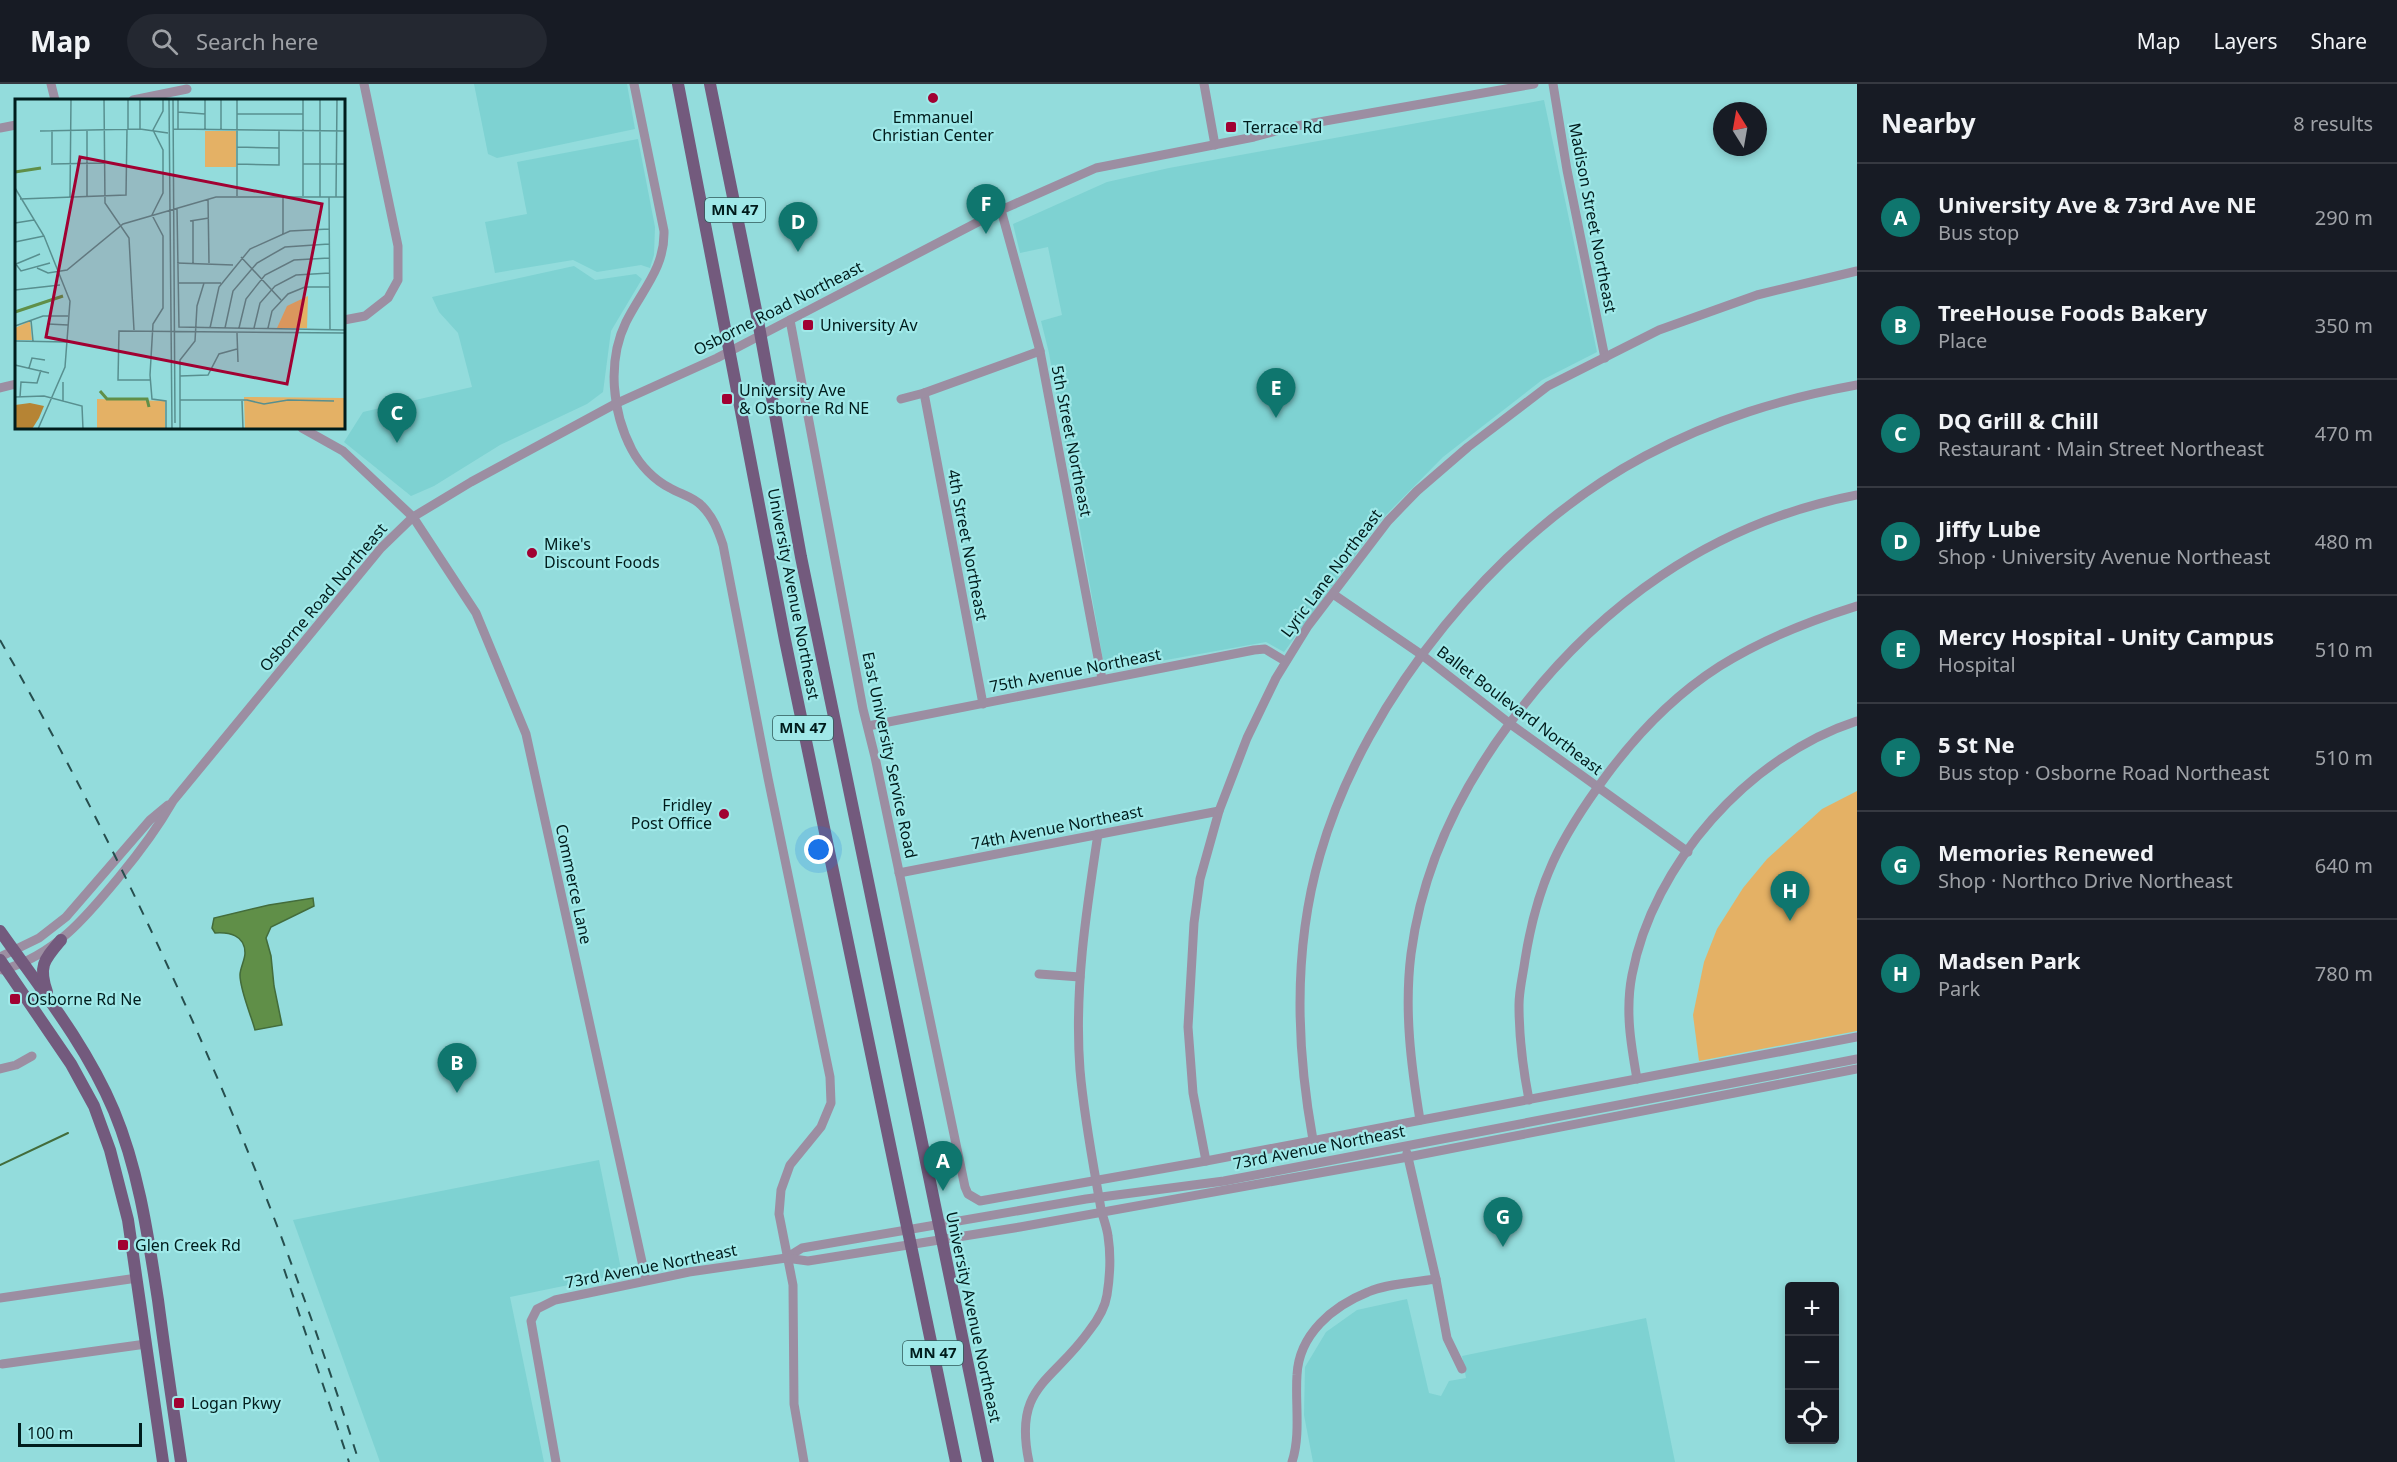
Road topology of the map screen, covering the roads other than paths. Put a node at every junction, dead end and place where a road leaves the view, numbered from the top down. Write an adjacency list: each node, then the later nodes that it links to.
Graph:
1 (51, 84): 10 (street)
2 (364, 84): 17 (street)
3 (634, 84): 28 (street)
4 (678, 84): 20 (main road, University Avenue Northeast / MN 47)
5 (711, 84): 19 (main road, University Avenue Northeast / MN 47)
6 (1204, 84): 14 (street)
7 (1534, 84): 14 (street, Osborne Road Northeast)
8 (1553, 84): 22 (street, Madison Street Northeast)
9 (186, 87): 11 (street)
10 (55, 99)
11 (137, 99)
12 (15, 125): 13 (street)
13 (0, 128)
14 (1215, 145): 15 (street, Osborne Road Northeast)
15 (1001, 210): 18 (street, Osborne Road Northeast); 21 (street, 5th Street Northeast)
16 (1857, 271): 22 (street, Lyric Lane Northeast)
17 (345, 320)
18 (790, 320): 19 (street, Osborne Road Northeast); 40 (street, East University Service Road)
19 (760, 335): 20 (street, Osborne Road Northeast); 71 (main road, University Avenue Northeast / MN 47)
20 (730, 350): 28 (street, Osborne Road Northeast); 72 (main road, University Avenue Northeast / MN 47)
21 (1040, 351): 26 (street); 36 (street, 5th Street Northeast)
22 (1605, 357): 32 (street, Lyric Lane Northeast)
23 (15, 384): 25 (street)
24 (1857, 385): 34 (street)
25 (0, 388)
26 (924, 393): 27 (street); 37 (street, 4th Street Northeast)
27 (901, 399)
28 (615, 404): 31 (street, Osborne Road Northeast); 75 (street)
29 (304, 429): 31 (street, Commerce Lane)
30 (1857, 495): 39 (street)
31 (412, 517): 42 (street, Osborne Road Northeast); 78 (street, Commerce Lane)
32 (1333, 594): 34 (street, Ballet Boulevard Northeast); 35 (street, Lyric Lane Northeast)
33 (1857, 606): 41 (street)
34 (1422, 655): 39 (street, Ballet Boulevard Northeast); 63 (street)
35 (1285, 661): 36 (street, 75th Avenue Northeast); 43 (street, Lyric Lane Northeast)
36 (1102, 680): 37 (street, 75th Avenue Northeast)
37 (983, 704): 40 (street, 75th Avenue Northeast)
38 (1857, 721): 45 (street)
39 (1509, 723): 41 (street, Ballet Boulevard Northeast); 62 (street)
40 (868, 726): 46 (street, East University Service Road)
41 (1598, 787): 45 (street, Ballet Boulevard Northeast); 61 (street)
42 (173, 801): 48 (street, Osborne Road Northeast); 49 (street, Osborne Road Northeast)
43 (1219, 811): 44 (street, 74th Avenue Northeast); 66 (street, Lyric Lane Northeast)
44 (1098, 834): 46 (street, 74th Avenue Northeast); 53 (street)
45 (1688, 852): 60 (street)
46 (899, 873): 68 (street, East University Service Road)
47 (0, 931): 49 (main road)
48 (62, 940): 50 (street, Osborne Road Northeast); 54 (main road)
49 (14, 951): 50 (main road); 51 (street, Osborne Road Northeast)
50 (22, 963): 51 (street, Osborne Road Northeast); 54 (main road)
51 (2, 964): 76 (main road)
52 (1039, 974): 53 (street)
53 (1080, 977): 67 (street)
54 (49, 999): 84 (main road)
55 (1857, 1037): 60 (street, 73rd Avenue Northeast)
56 (32, 1056): 58 (street)
57 (1857, 1059): 64 (street, 73rd Avenue Northeast)
58 (0, 1069)
59 (1857, 1069): 65 (street, 73rd Avenue Northeast)
60 (1637, 1079): 61 (street, 73rd Avenue Northeast)
61 (1528, 1100): 62 (street, 73rd Avenue Northeast)
62 (1420, 1120): 63 (street, 73rd Avenue Northeast)
63 (1312, 1140): 66 (street, 73rd Avenue Northeast)
64 (1405, 1145): 65 (street); 69 (street, 73rd Avenue Northeast)
65 (1408, 1157): 70 (street, 73rd Avenue Northeast); 77 (street)
66 (1206, 1161): 67 (street, 73rd Avenue Northeast)
67 (1096, 1180): 68 (street, 73rd Avenue Northeast); 69 (street)
68 (968, 1194)
69 (1100, 1198): 70 (street); 71 (street, 73rd Avenue Northeast)
70 (1102, 1212): 73 (street, 73rd Avenue Northeast); 89 (street)
71 (938, 1226): 72 (street, 73rd Avenue Northeast); 73 (main road, University Avenue Northeast / MN 47)
72 (909, 1231): 74 (main road, University Avenue Northeast / MN 47); 75 (street, 73rd Avenue Northeast)
73 (941, 1239): 74 (street, 73rd Avenue Northeast); 88 (main road, University Avenue Northeast / MN 47)
74 (912, 1244): 75 (street, 73rd Avenue Northeast); 87 (main road, University Avenue Northeast / MN 47)
75 (786, 1258): 78 (street, 73rd Avenue Northeast); 86 (street)
76 (137, 1278): 79 (street); 80 (main road)
77 (1436, 1279): 82 (street); 90 (street)
78 (646, 1281): 85 (street, 73rd Avenue Northeast)
79 (0, 1298)
80 (146, 1344): 81 (street); 83 (main road)
81 (3, 1364)
82 (1462, 1369)
83 (163, 1462)
84 (181, 1462)
85 (556, 1462)
86 (804, 1462)
87 (956, 1462)
88 (988, 1462)
89 (1029, 1462)
90 (1292, 1462)

